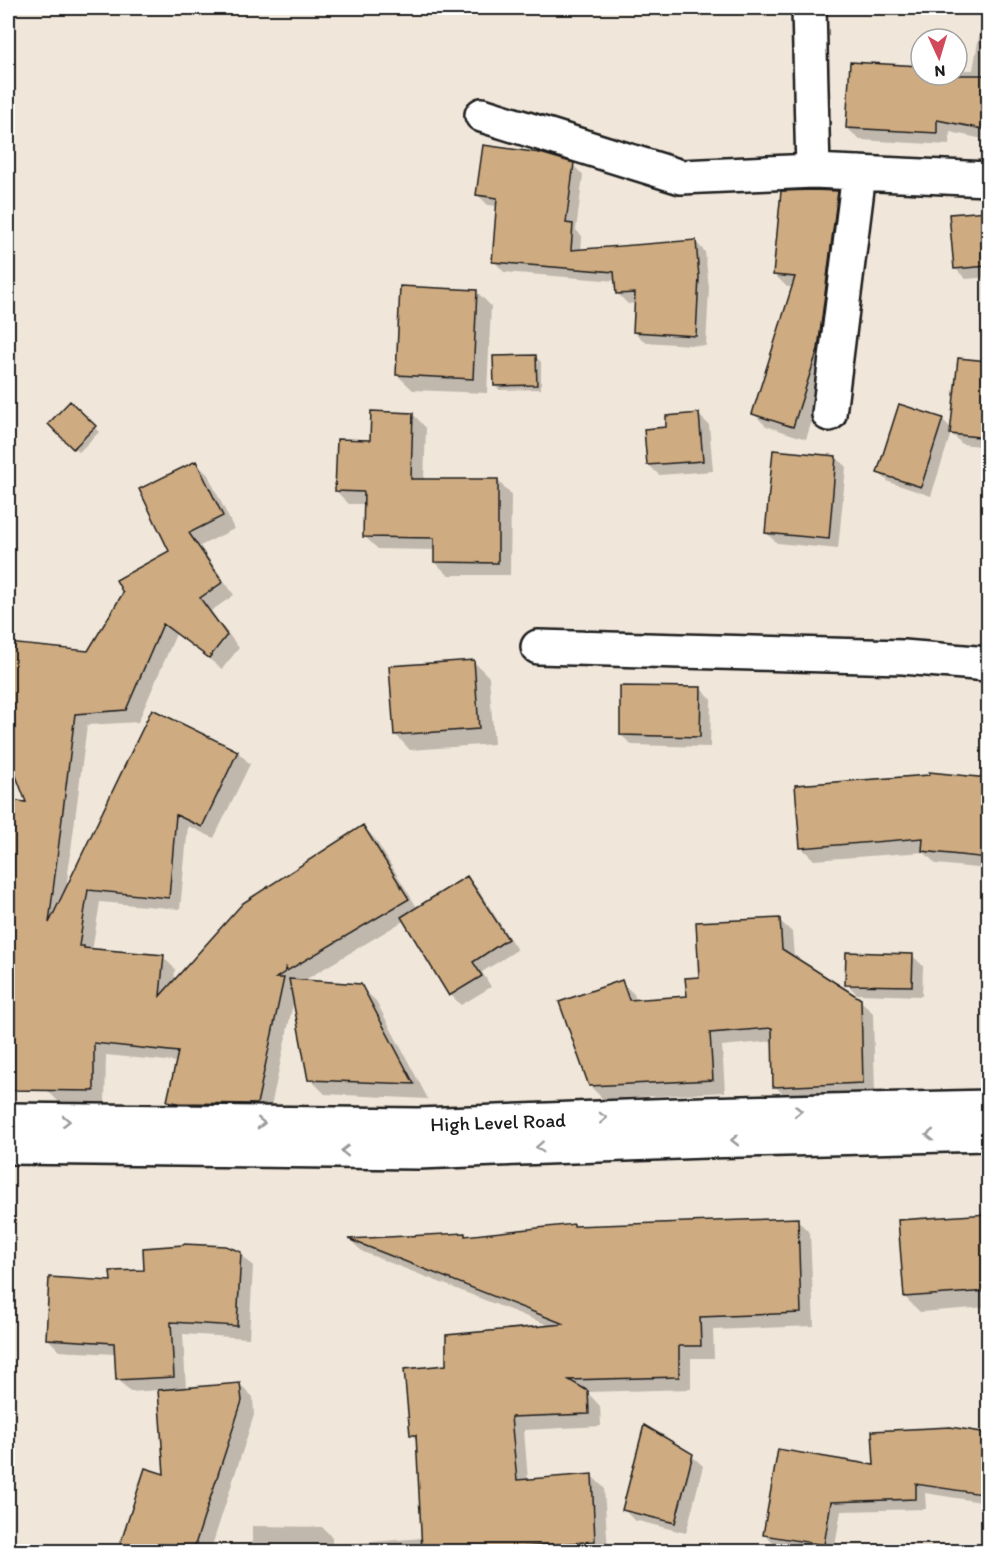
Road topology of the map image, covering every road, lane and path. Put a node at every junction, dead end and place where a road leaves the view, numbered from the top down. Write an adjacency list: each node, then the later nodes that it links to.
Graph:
1 (809, 8): 3 (main road)
2 (482, 115): 3 (main road)
3 (813, 171): 4 (main road)
4 (859, 173): 5 (main road); 6 (main road)
5 (988, 179)
6 (829, 414)
7 (538, 647): 8 (main road)
8 (988, 664)
9 (988, 1107): 10 (main road, High Level Road, one-way to 9)
10 (8, 1120)
11 (988, 1134): 12 (main road, High Level Road, one-way to 12)
12 (8, 1147)

